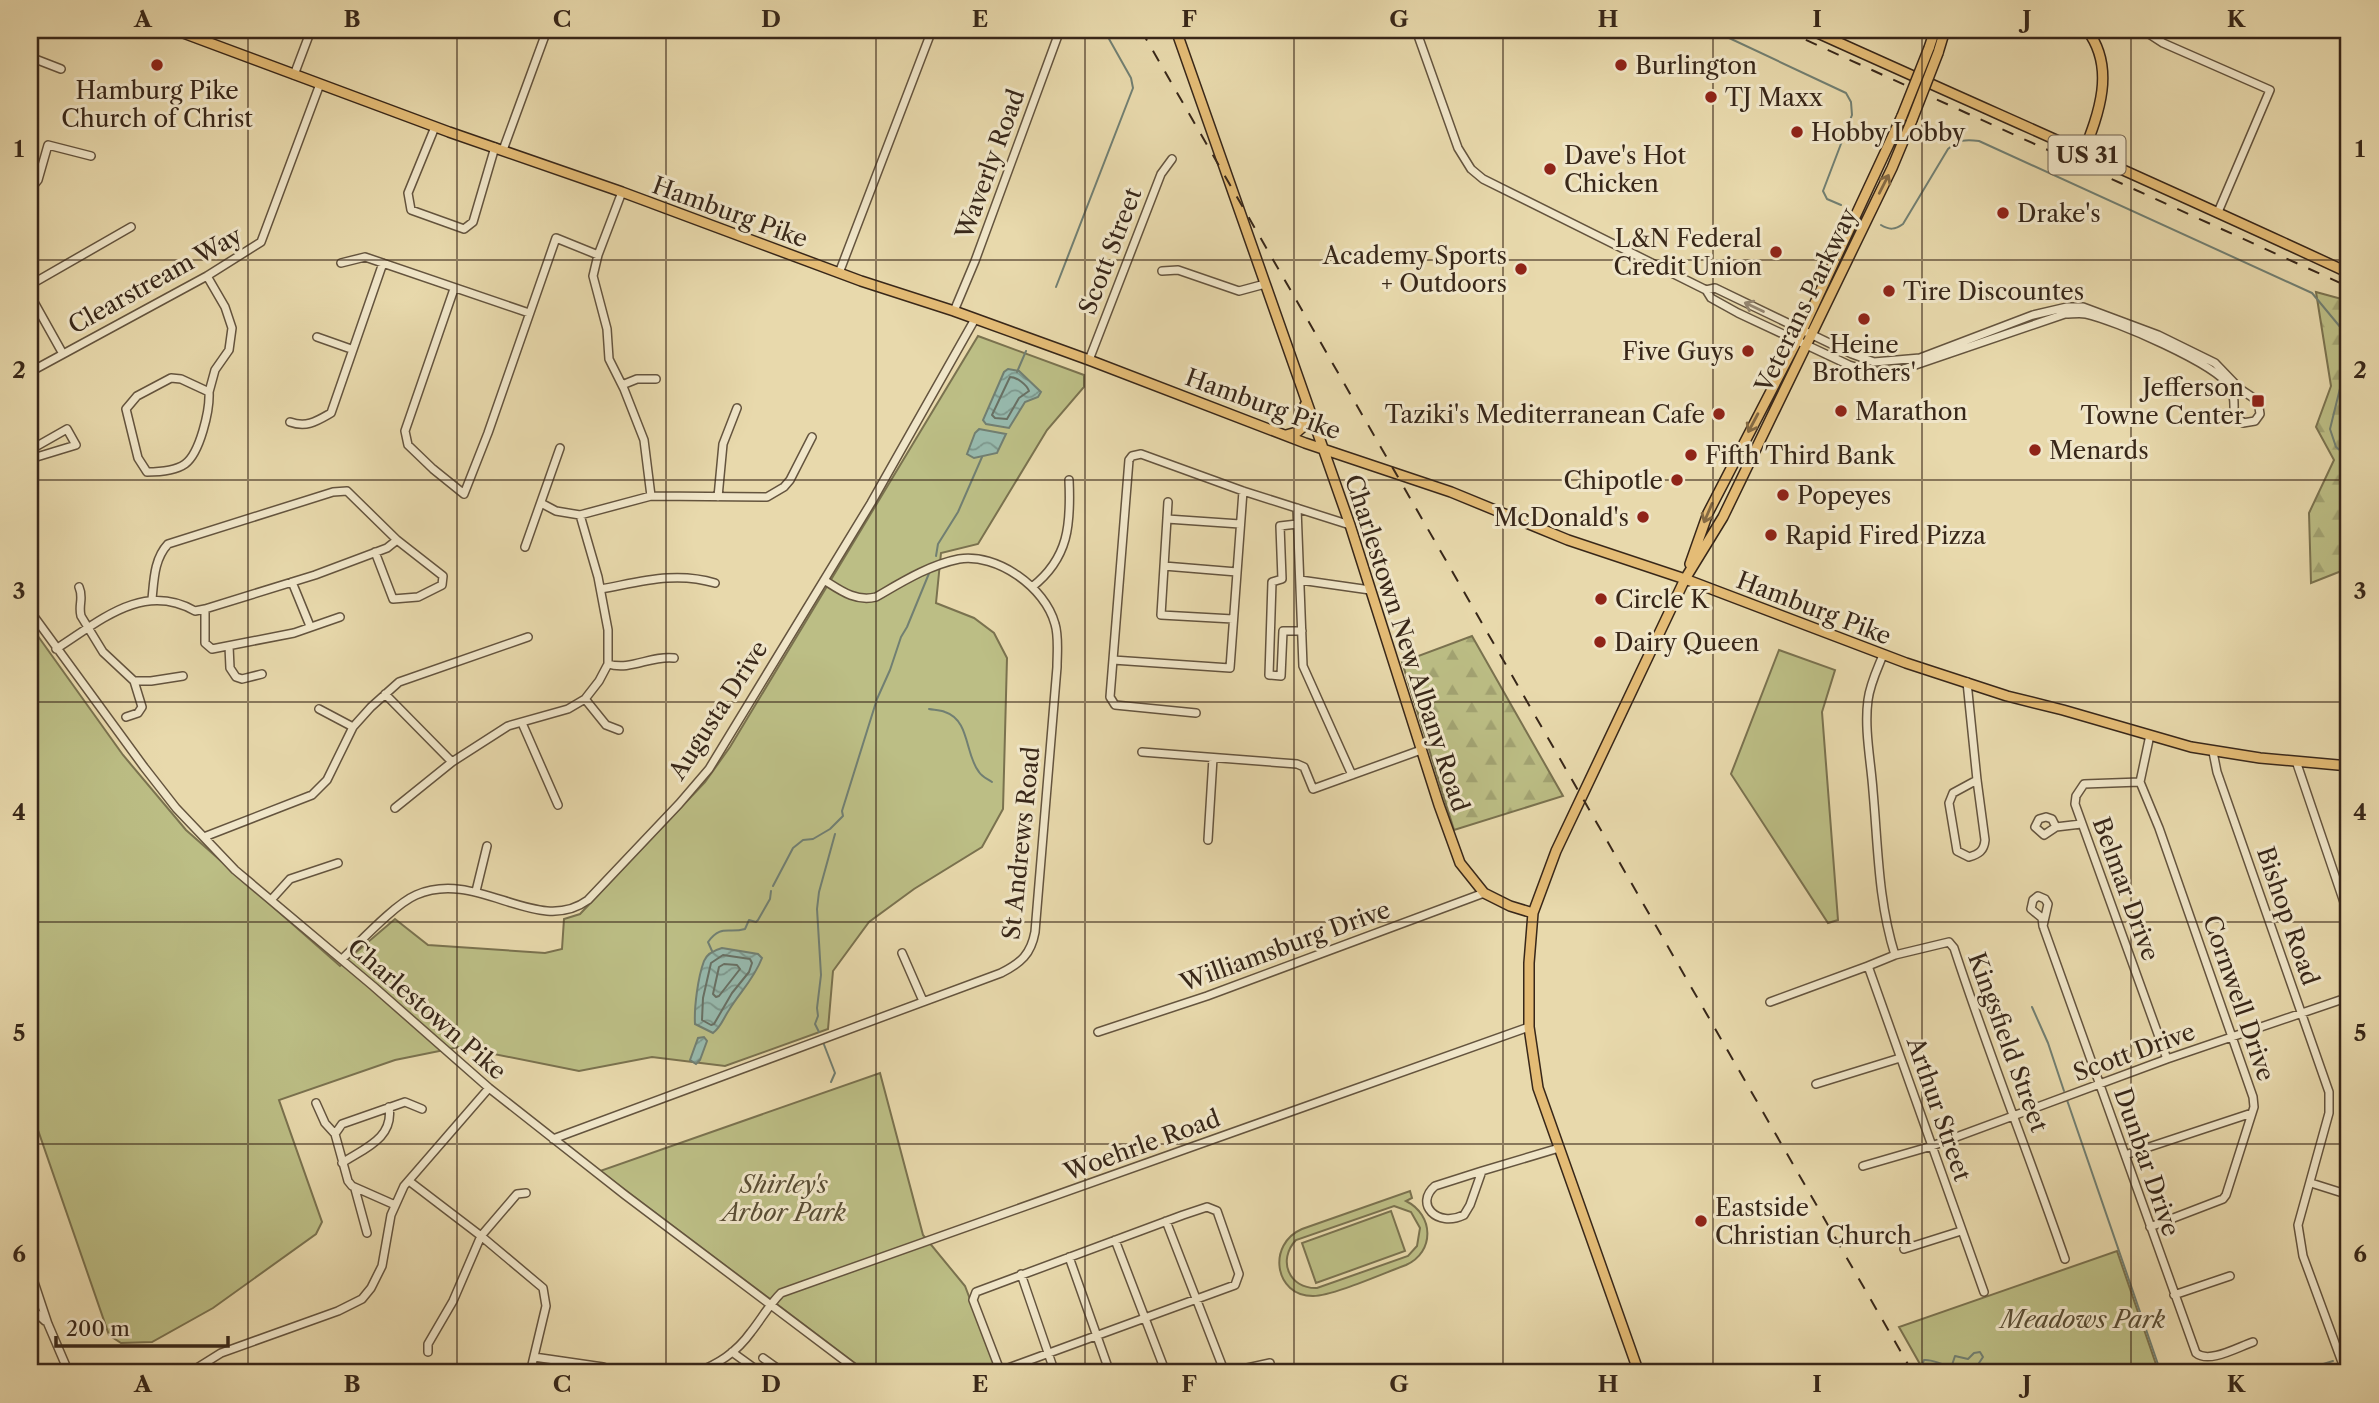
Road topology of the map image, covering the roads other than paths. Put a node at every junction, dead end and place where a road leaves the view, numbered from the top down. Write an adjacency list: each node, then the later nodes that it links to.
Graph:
1 (175, 30): 16 (main road, Hamburg Pike)
2 (311, 30): 16 (street)
3 (547, 30): 19 (street)
4 (932, 30): 31 (street)
5 (1060, 30): 39 (street, Waverly Road)
6 (1176, 30): 34 (main road, Charlestown New Albany Road)
7 (1416, 30): 37 (street)
8 (1811, 30): 20 (main road, US 31)
9 (1935, 30): 13 (main road, Veterans Parkway)
10 (1945, 30): 13 (main road, Veterans Parkway)
11 (2087, 30): 20 (main road)
12 (2143, 30): 25 (street)
13 (1933, 51): 42 (main road, Veterans Parkway, bridge); 42 (main road, Veterans Parkway, one-way to 13, bridge)
14 (30, 57): 15 (street)
15 (61, 69)
16 (295, 75): 17 (main road, Hamburg Pike)
17 (320, 84): 18 (main road, Hamburg Pike); 33 (street, Clearstream Way)
18 (435, 127): 19 (main road, Hamburg Pike); 19 (street)
19 (499, 149): 24 (main road, Hamburg Pike)
20 (2083, 153): 25 (main road, US 31)
21 (91, 156): 23 (street)
22 (1171, 159): 47 (street, Scott Street)
23 (30, 190)
24 (622, 192): 27 (street); 31 (main road, Hamburg Pike)
25 (2218, 212): 32 (main road, US 31)
26 (131, 227): 35 (street)
27 (598, 255): 40 (street); 50 (street)
28 (341, 262): 29 (street)
29 (383, 262): 36 (street); 45 (street)
30 (1162, 271): 34 (street)
31 (839, 272): 39 (main road, Hamburg Pike)
32 (2349, 273)
33 (207, 276): 46 (street, Clearstream Way); 51 (street)
34 (1265, 284): 53 (main road, Charlestown New Albany Road)
35 (30, 285)
36 (454, 289): 40 (street); 40 (street)
37 (1706, 290): 42 (street, one-way to 37); 44 (street)
38 (30, 295): 46 (street)
39 (954, 311): 41 (main road, Hamburg Pike)
40 (530, 313)
41 (975, 319): 47 (main road, Hamburg Pike); 81 (street, Augusta Drive)
42 (1807, 331): 44 (main road, Veterans Parkway); 52 (street)
43 (317, 337): 45 (street)
44 (1801, 342): 54 (street); 80 (main road, Veterans Parkway); 80 (main road, Veterans Parkway, one-way to 80)
45 (351, 349): 56 (street)
46 (63, 354): 48 (street, Clearstream Way)
47 (1089, 360): 57 (main road, Hamburg Pike)
48 (30, 372)
49 (656, 379): 50 (street)
50 (622, 385): 65 (street)
51 (209, 392): 51 (street)
52 (2251, 397): 54 (street); 54 (street)
53 (1306, 400): 57 (main road); 59 (main road, Charlestown New Albany Road)
54 (2235, 404)
55 (737, 408): 66 (street)
56 (290, 422)
57 (1286, 435): 59 (main road, Hamburg Pike)
58 (813, 437): 66 (street)
59 (1322, 447): 74 (main road, Charlestown New Albany Road); 80 (main road, Hamburg Pike)
60 (560, 448): 68 (street)
61 (30, 450): 62 (street)
62 (30, 458)
63 (1069, 480): 86 (street)
64 (1242, 491): 69 (street); 72 (street); 102 (street)
65 (651, 496): 66 (street); 70 (street)
66 (718, 497)
67 (1168, 502): 71 (street)
68 (541, 503): 70 (street); 76 (street)
69 (1297, 508): 73 (street); 74 (street)
70 (580, 514): 87 (street)
71 (1167, 519): 72 (street); 78 (street)
72 (1240, 524): 79 (street)
73 (1297, 524): 82 (street); 96 (street)
74 (1350, 525): 88 (main road, Charlestown New Albany Road)
75 (397, 541): 77 (street); 77 (street); 89 (street)
76 (525, 547)
77 (374, 552): 83 (street)
78 (1164, 566): 79 (street); 93 (street)
79 (1237, 572): 93 (street)
80 (1685, 579): 100 (main road, Hamburg Pike); 138 (main road, Veterans Parkway)
81 (824, 580): 86 (street, St Andrews Road); 135 (street, Augusta Drive)
82 (1300, 580): 88 (street); 96 (street)
83 (292, 582): 90 (street); 94 (street)
84 (715, 583): 87 (street)
85 (79, 587): 95 (street)
86 (1032, 587): 146 (street, St Andrews Road)
87 (601, 589): 103 (street)
88 (1370, 590): 117 (main road, Charlestown New Albany Road)
89 (152, 599): 90 (street); 95 (street)
90 (205, 609): 98 (street)
91 (30, 611): 99 (street, Charlestown Pike)
92 (340, 617): 94 (street)
93 (1233, 619): 102 (street)
94 (310, 626): 98 (street)
95 (89, 628): 99 (street); 106 (street)
96 (1302, 632): 124 (street)
97 (528, 637): 108 (street)
98 (229, 646): 104 (street)
99 (56, 649): 131 (street, Charlestown Pike)
100 (1883, 655): 107 (main road, Hamburg Pike); 142 (street)
101 (674, 658): 103 (street)
102 (1113, 660): 111 (street)
103 (608, 664): 109 (street)
104 (262, 674)
105 (183, 676): 106 (street)
106 (134, 681): 112 (street)
107 (1967, 682): 116 (main road, Hamburg Pike); 125 (street)
108 (385, 694): 114 (street); 122 (street)
109 (585, 699): 113 (street); 115 (street)
110 (319, 709): 114 (street)
111 (1196, 713)
112 (126, 716)
113 (522, 723): 122 (street); 127 (street)
114 (353, 727): 131 (street)
115 (619, 730)
116 (2150, 735): 119 (main road, Hamburg Pike); 126 (street)
117 (1421, 750): 124 (street); 136 (main road, Charlestown New Albany Road)
118 (1142, 752): 120 (street)
119 (2213, 752): 121 (main road, Hamburg Pike); 148 (street, Bishop Road)
120 (1213, 758): 124 (street); 132 (street)
121 (2296, 761): 123 (main road, Hamburg Pike); 139 (street)
122 (452, 762): 128 (street)
123 (2349, 766)
124 (1352, 775)
125 (1976, 780): 125 (street)
126 (2140, 782): 129 (street, Belmar Drive); 151 (street, Cornwell Drive)
127 (558, 805)
128 (394, 808)
129 (2081, 824): 130 (street); 153 (street, Belmar Drive)
130 (2056, 827)
131 (204, 837): 137 (street, Charlestown Pike)
132 (1208, 840)
133 (486, 846): 135 (street)
134 (338, 863): 137 (street)
135 (476, 891): 143 (street, Augusta Drive)
136 (1484, 893): 138 (main road, Charlestown New Albany Road); 150 (street, Williamsburg Drive)
137 (271, 900): 143 (street, Charlestown Pike)
138 (1533, 913): 149 (main road, Veterans Parkway)
139 (2349, 917)
140 (2043, 926): 155 (street, Dunbar Drive)
141 (902, 953): 146 (street)
142 (1895, 955): 144 (street); 161 (street, Kingsfield Street)
143 (342, 959): 156 (street, Charlestown Pike)
144 (1868, 966): 147 (street); 152 (street, Arthur Street)
145 (2349, 997): 148 (street, Scott Drive)
146 (923, 1001): 163 (street, St Andrews Road)
147 (1770, 1002)
148 (2302, 1013): 151 (street, Scott Drive); 171 (street, Bishop Road)
149 (1529, 1027): 165 (main road); 191 (street, Woehrle Road)
150 (1098, 1032)
151 (2233, 1038): 153 (street, Scott Drive); 160 (street, Cornwell Drive)
152 (1900, 1058): 154 (street); 164 (street, Arthur Street)
153 (2167, 1059): 155 (street, Scott Drive)
154 (1816, 1084)
155 (2100, 1085): 161 (street, Scott Drive); 166 (street, Dunbar Drive)
156 (489, 1088): 163 (street, Charlestown Pike); 170 (street)
157 (317, 1103): 162 (street)
158 (389, 1107): 159 (street); 162 (street); 167 (street)
159 (422, 1109)
160 (2252, 1113): 166 (street); 177 (street, Cornwell Drive)
161 (2015, 1116): 164 (street, Scott Drive); 184 (street, Kingsfield Street)
162 (335, 1134): 167 (street)
163 (553, 1139): 191 (street, Charlestown Pike)
164 (1932, 1146): 168 (street, Scott Drive); 178 (street, Arthur Street)
165 (1559, 1148): 169 (street); 218 (main road)
166 (2125, 1155): 177 (street, Dunbar Drive)
167 (342, 1163): 172 (street)
168 (1863, 1166)
169 (1482, 1171): 169 (street)
170 (409, 1181): 175 (street); 180 (street)
171 (2311, 1183): 174 (street); 219 (street, Bishop Road)
172 (355, 1189): 175 (street); 179 (street)
173 (526, 1193): 180 (street)
174 (2349, 1195)
175 (395, 1205): 206 (street)
176 (1166, 1221): 181 (street); 190 (street); 190 (street)
177 (2150, 1227): 189 (street, Dunbar Drive)
178 (1961, 1231): 182 (street); 188 (street, Arthur Street)
179 (367, 1233)
180 (481, 1236): 197 (street); 200 (street)
181 (1115, 1240): 183 (street); 193 (street)
182 (1904, 1249)
183 (1069, 1257): 186 (street); 195 (street)
184 (2065, 1259)
185 (30, 1270): 194 (street)
186 (1021, 1274): 198 (street); 204 (street)
187 (2230, 1276): 189 (street)
188 (1984, 1292)
189 (2174, 1295): 196 (street, Dunbar Drive)
190 (1196, 1300): 193 (street); 216 (street)
191 (770, 1303): 199 (street); 212 (street, Charlestown Pike)
192 (30, 1307): 194 (street)
193 (1144, 1318): 195 (street); 215 (street)
194 (48, 1324): 205 (street)
195 (1096, 1335): 198 (street); 214 (street)
196 (2253, 1342)
197 (428, 1352)
198 (1048, 1353): 204 (street); 213 (street)
199 (731, 1354): 209 (street); 210 (street); 211 (street)
200 (534, 1357): 207 (street); 208 (street)
201 (763, 1358): 203 (street)
202 (1270, 1363): 217 (street)
203 (780, 1372)
204 (1001, 1372)
205 (69, 1373)
206 (189, 1373)
207 (530, 1373)
208 (620, 1373)
209 (695, 1373)
210 (755, 1373)
211 (761, 1373)
212 (861, 1373)
213 (1055, 1373)
214 (1110, 1373)
215 (1166, 1373)
216 (1224, 1373)
217 (1234, 1373)
218 (1639, 1373)
219 (2346, 1373)

